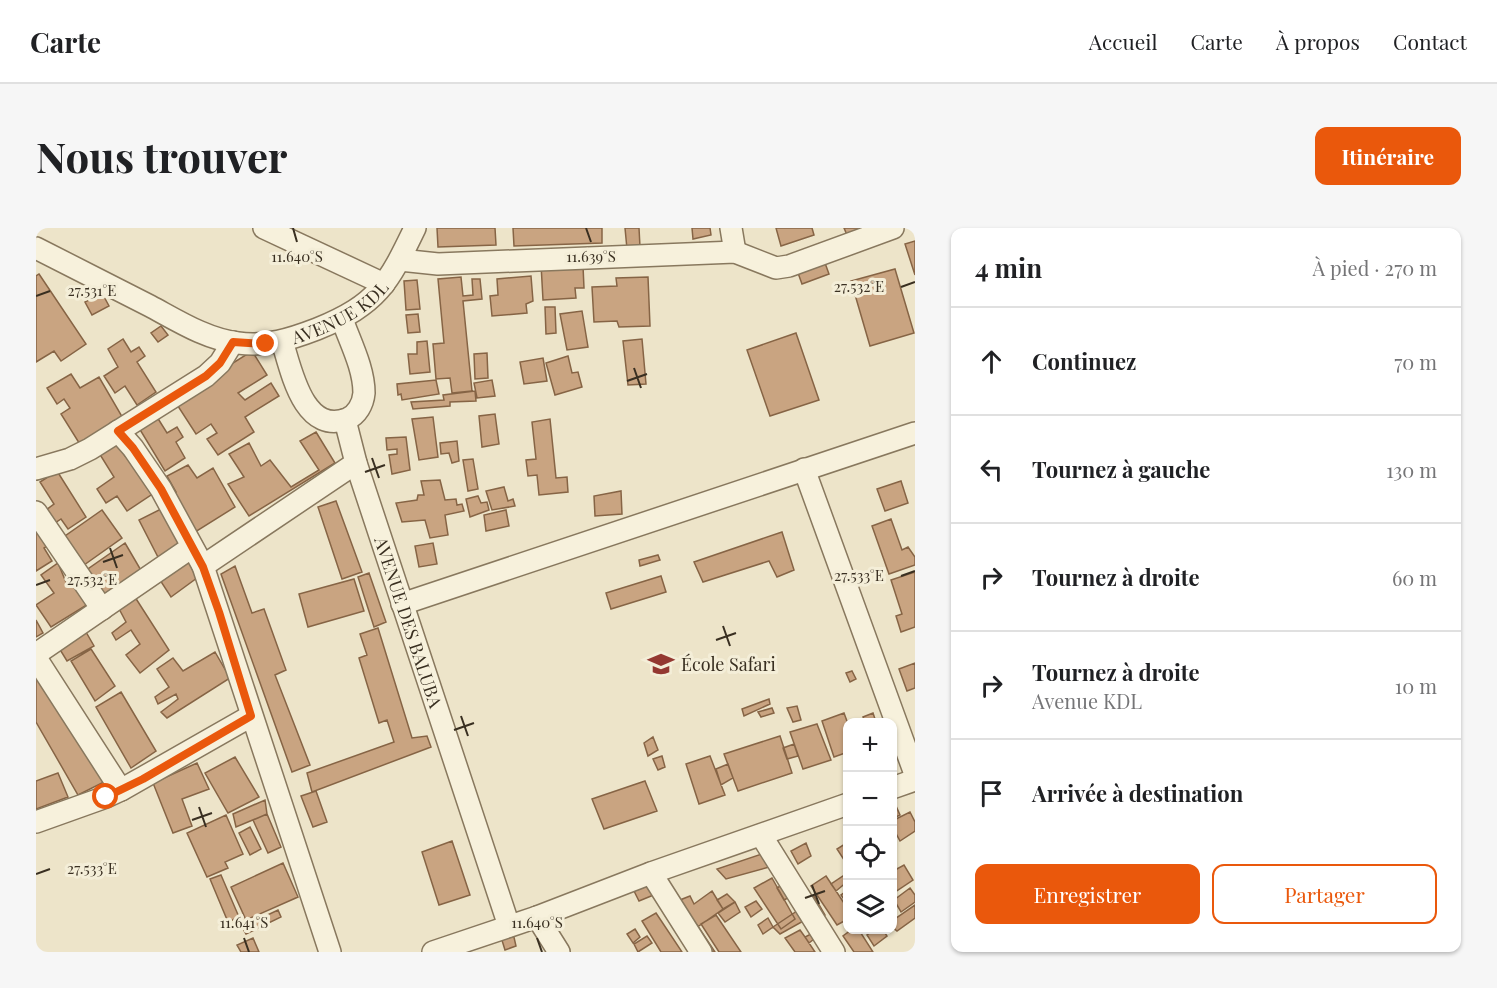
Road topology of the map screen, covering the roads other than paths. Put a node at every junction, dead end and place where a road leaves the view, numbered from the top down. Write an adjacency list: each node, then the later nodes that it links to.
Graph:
1 (264, 228): 5 (street)
2 (415, 228): 8 (street, AVENUE KDL)
3 (731, 228): 7 (street)
4 (893, 228): 7 (street)
5 (287, 233): 9 (street)
6 (36, 248): 12 (street, AVENUE KDL)
7 (735, 252): 8 (street)
8 (400, 260): 9 (street, AVENUE KDL)
9 (384, 284): 10 (street, AVENUE KDL)
10 (342, 319): 11 (street, AVENUE KDL); 13 (street)
11 (282, 341): 12 (street, AVENUE KDL); 13 (street)
12 (233, 342): 14 (street)
13 (345, 420): 16 (street, AVENUE DES BALUBA)
14 (118, 431): 17 (street); 20 (street)
15 (915, 433): 18 (street)
16 (356, 463): 21 (street); 22 (street, AVENUE DES BALUBA)
17 (36, 469)
18 (804, 469): 22 (street); 26 (street)
19 (36, 512): 23 (street)
20 (192, 547): 21 (street); 23 (street)
21 (203, 567): 25 (street)
22 (402, 604): 35 (street, AVENUE DES BALUBA)
23 (102, 609): 24 (street)
24 (36, 656): 29 (street)
25 (251, 716): 29 (street); 36 (street)
26 (915, 774)
27 (915, 780): 28 (street)
28 (897, 786)
29 (121, 790): 31 (street)
30 (843, 806): 32 (street)
31 (36, 822)
32 (761, 835): 33 (street); 40 (street)
33 (651, 873): 34 (street); 39 (street)
34 (537, 917): 35 (street); 38 (street)
35 (509, 926): 37 (street)
36 (330, 952)
37 (433, 952)
38 (559, 952)
39 (700, 952)
40 (834, 952)

